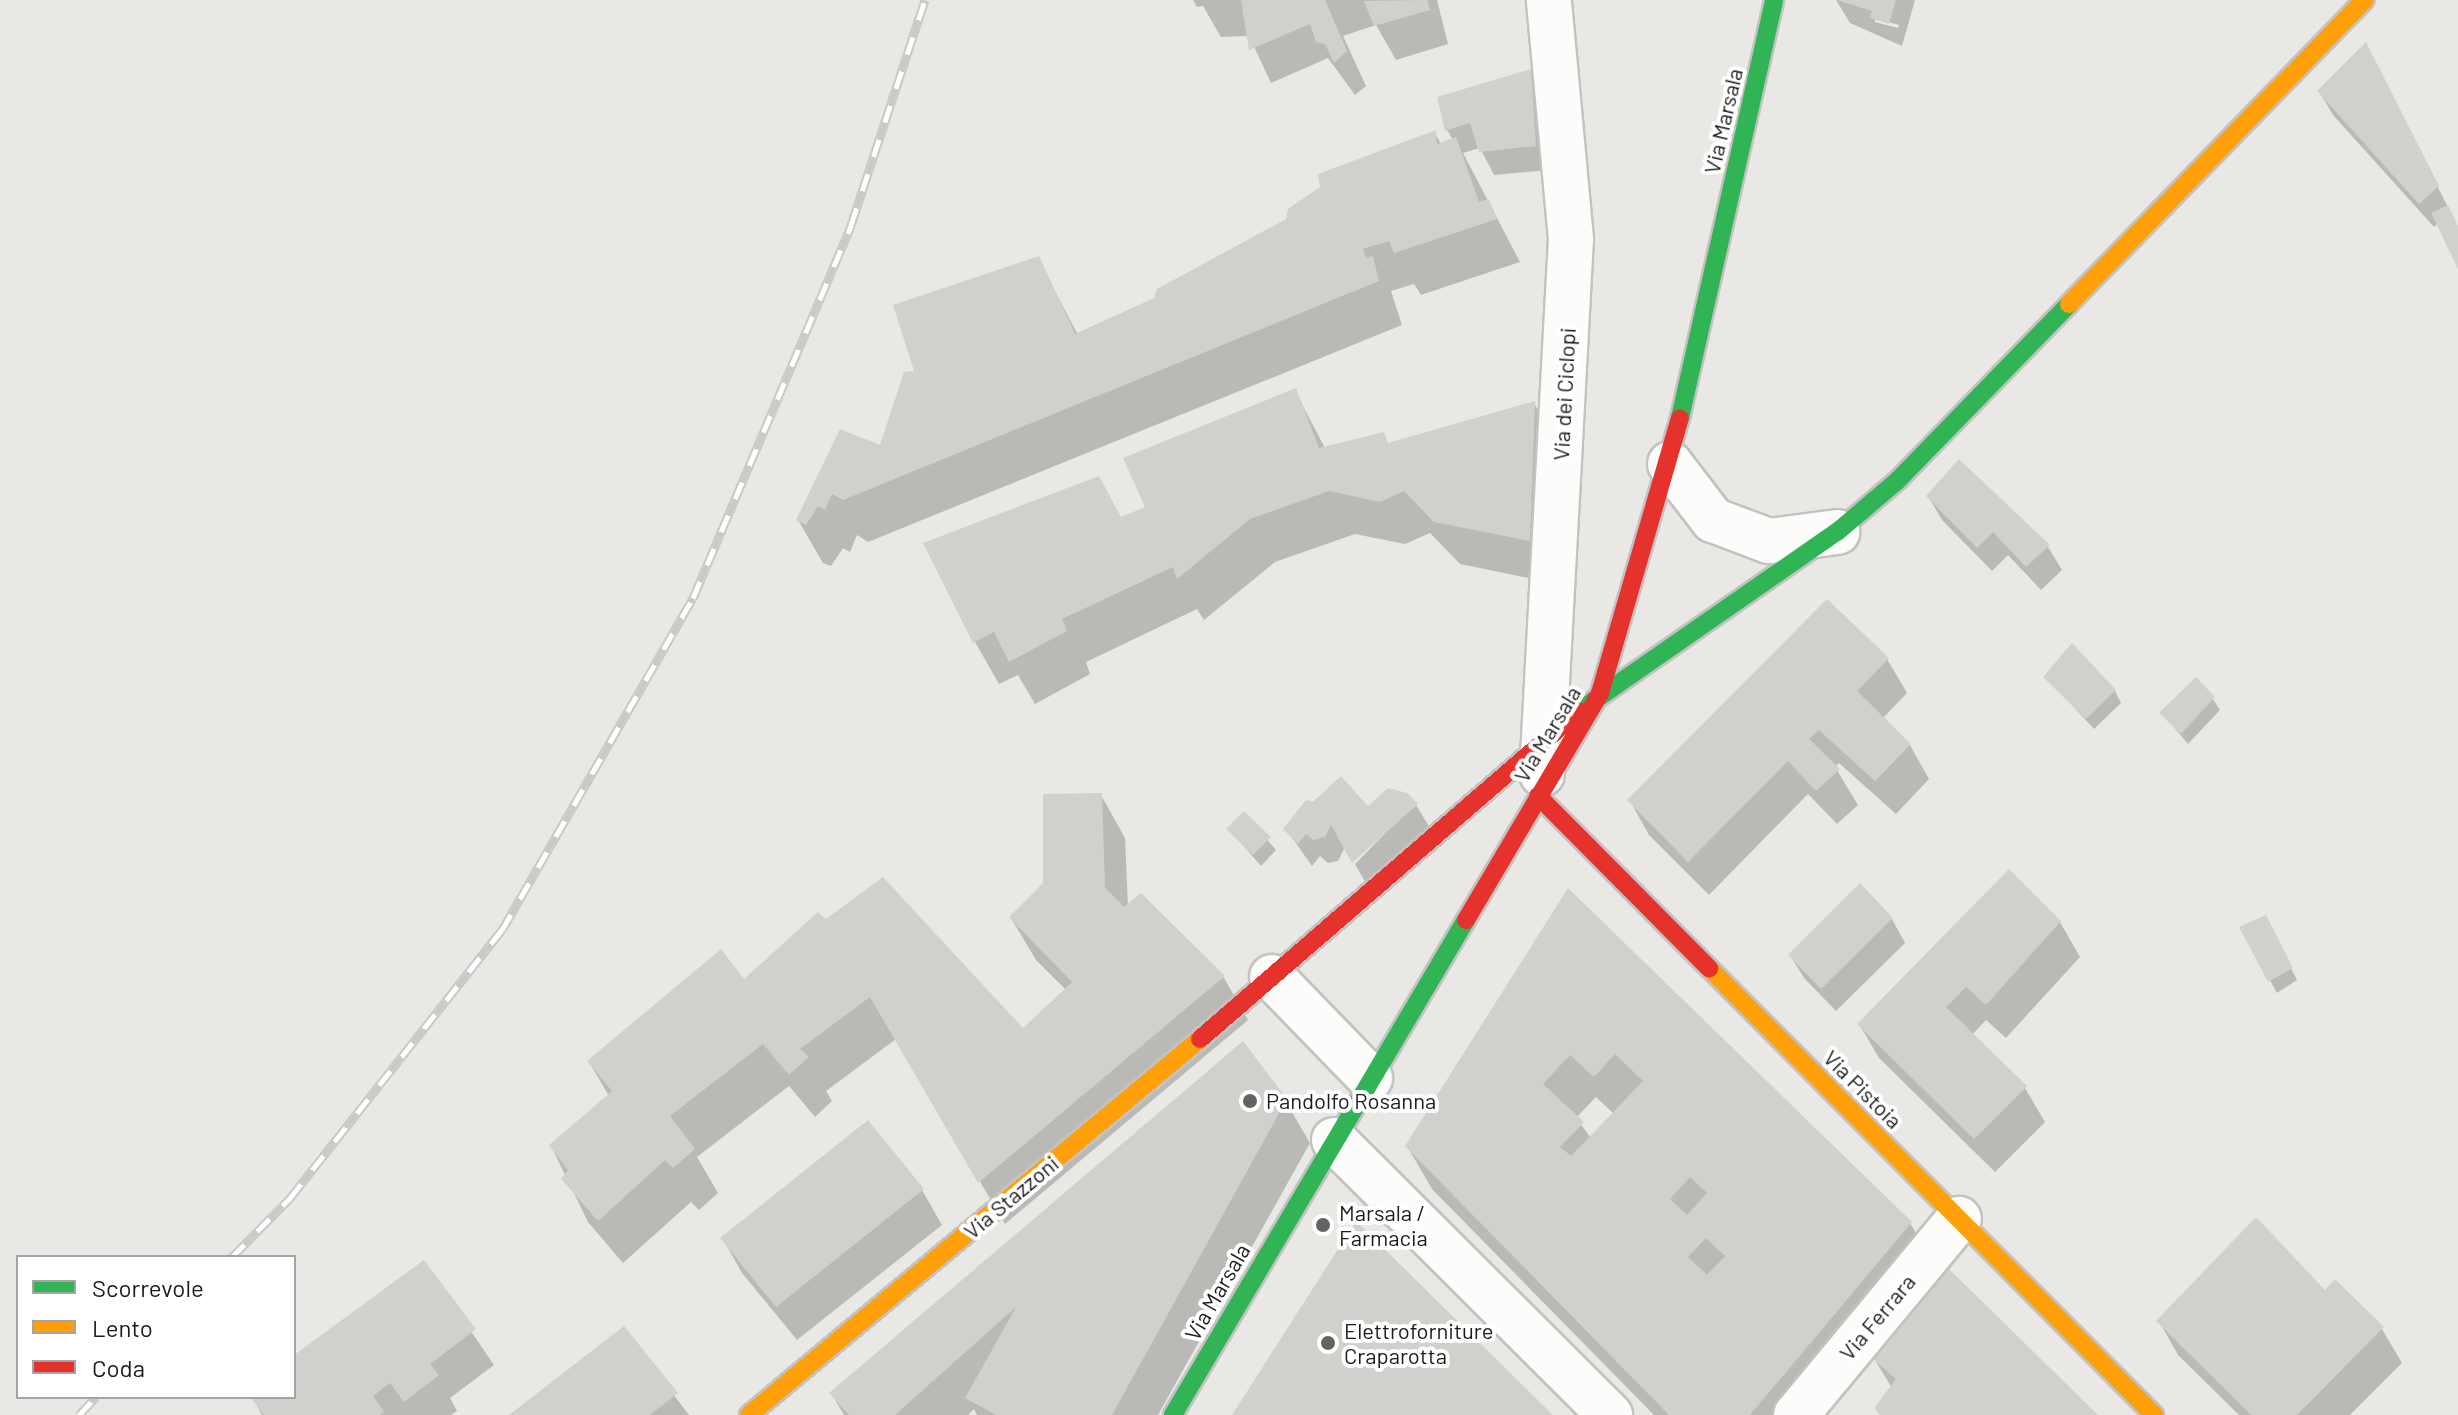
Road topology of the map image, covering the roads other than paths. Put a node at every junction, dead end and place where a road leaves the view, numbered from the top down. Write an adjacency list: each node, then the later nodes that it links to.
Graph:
1 (1549, 0): 7 (street, Via dei Ciclopi)
2 (1774, 0): 4 (street, Via Marsala)
3 (2365, 0): 5 (street, Via Stazzoni)
4 (1670, 464): 5 (street); 6 (street, Via Marsala)
5 (1837, 532): 6 (street, Via Stazzoni)
6 (1600, 693): 7 (street, Via Stazzoni); 8 (street, Via Marsala)
7 (1541, 744): 8 (street, Via dei Ciclopi); 9 (street, Via Stazzoni)
8 (1540, 792): 10 (street, Via Marsala); 12 (street, Via Pistoia)
9 (1272, 977): 10 (street); 13 (street, Via Stazzoni)
10 (1370, 1078): 11 (street, Via Marsala)
11 (1334, 1140): 14 (street, Via Marsala); 15 (street)
12 (1959, 1219): 16 (street, Via Ferrara); 17 (street, Via Pistoia)
13 (749, 1415)
14 (1173, 1415)
15 (1610, 1415)
16 (1796, 1415)
17 (2154, 1415)

